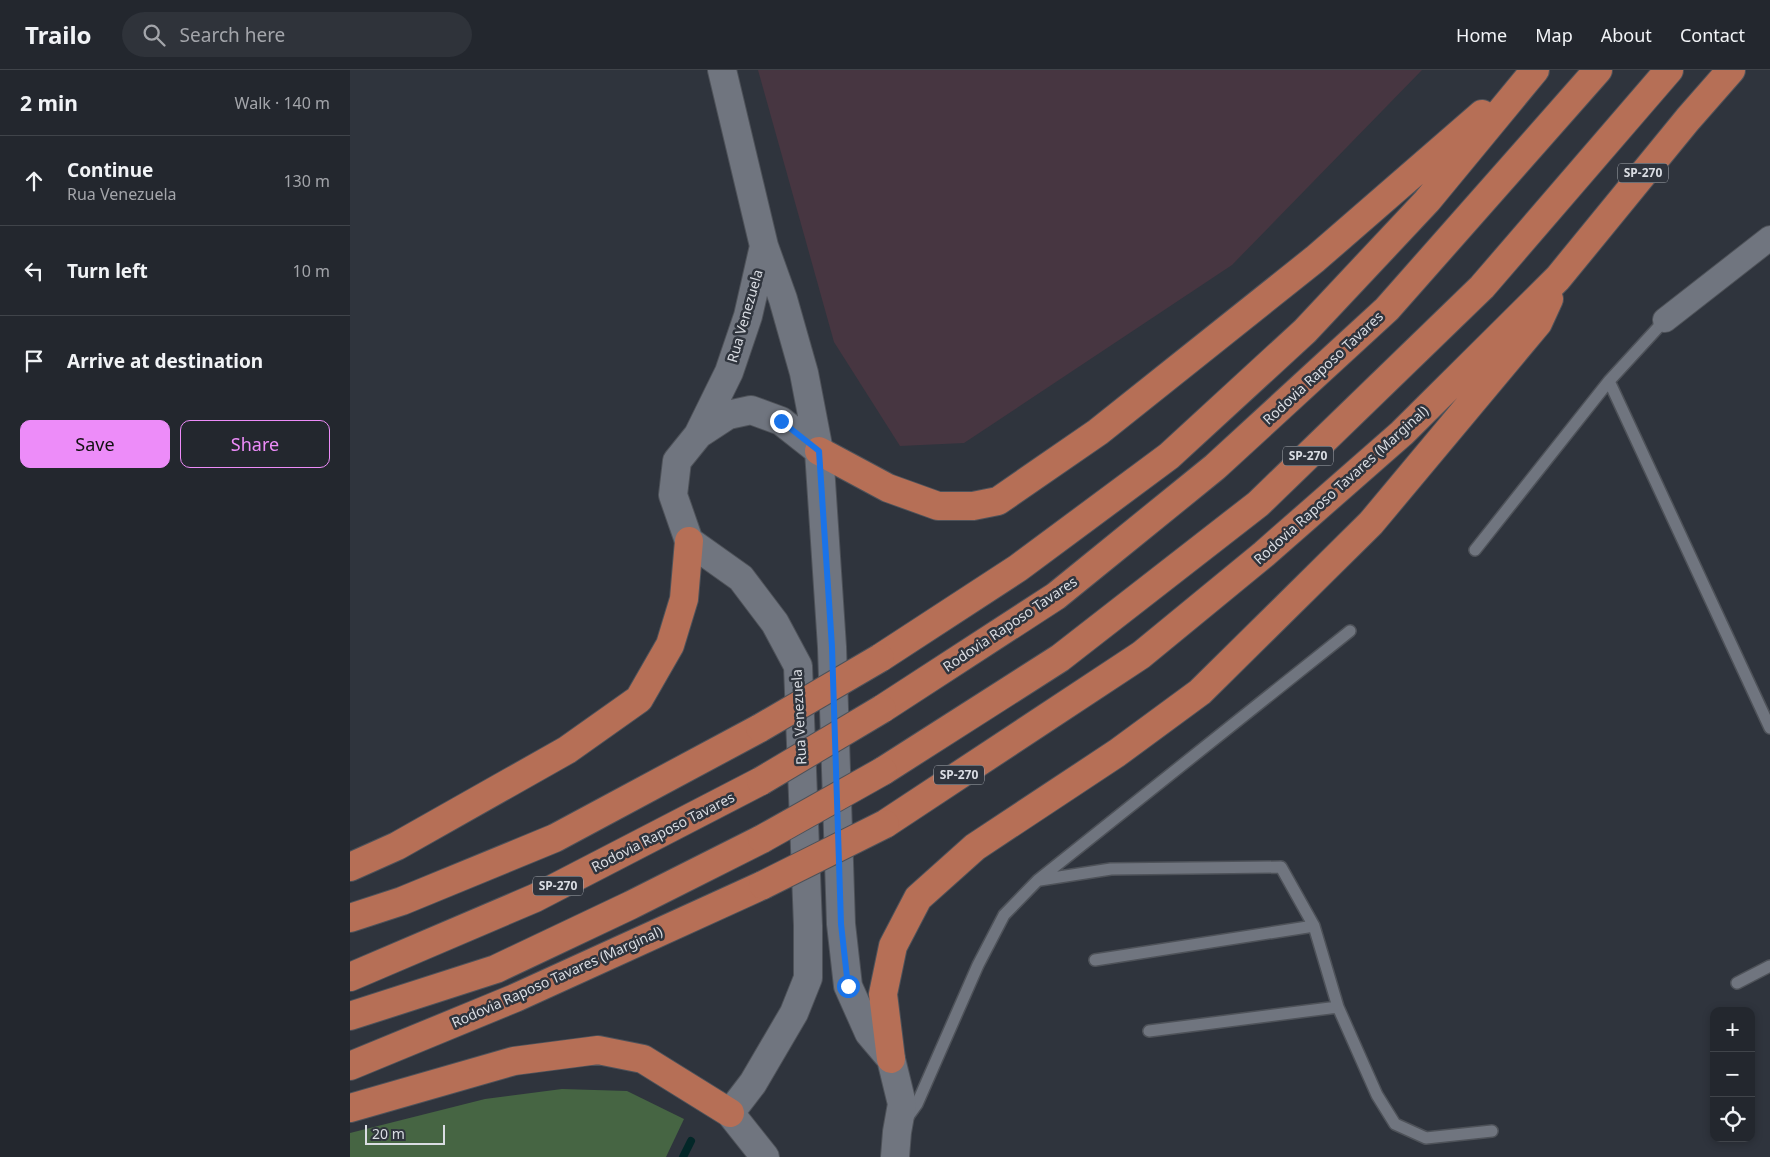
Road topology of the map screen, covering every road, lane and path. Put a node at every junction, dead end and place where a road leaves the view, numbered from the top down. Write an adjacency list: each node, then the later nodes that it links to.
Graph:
1 (722, 70): 7 (main road, Rua Venezuela)
2 (1533, 70): 12 (highway); 19 (highway, bridge)
3 (1598, 70): 23 (highway, Rodovia Raposo Tavares / SP-270, bridge)
4 (1669, 70): 26 (highway, SP-270, bridge)
5 (1731, 70): 8 (highway, Rodovia Raposo Tavares (Marginal) / SP-270)
6 (1770, 238): 9 (street)
7 (764, 246): 11 (main road, Rua Venezuela); 12 (main road, Rua Venezuela)
8 (1558, 278): 28 (highway); 29 (highway, Rodovia Raposo Tavares (Marginal) / SP-270, bridge)
9 (1665, 320): 10 (lane)
10 (1609, 381): 14 (lane); 16 (lane)
11 (698, 435): 12 (main road); 13 (main road, Rua Venezuela)
12 (819, 451): 28 (main road, Rua Venezuela)
13 (689, 541): 17 (highway); 31 (main road, Rua Venezuela)
14 (1475, 550)
15 (1350, 631): 18 (lane)
16 (1770, 728)
17 (350, 867)
18 (1038, 880): 20 (lane); 33 (lane)
19 (350, 918)
20 (1314, 926): 21 (lane); 25 (lane)
21 (1095, 960)
22 (1770, 966): 24 (lane)
23 (350, 977)
24 (1736, 983)
25 (1338, 1007): 27 (lane); 32 (lane)
26 (350, 1016)
27 (1150, 1031)
28 (890, 1059): 33 (main road, Rua Venezuela)
29 (350, 1066)
30 (350, 1108): 31 (highway)
31 (730, 1113): 34 (main road)
32 (1492, 1131)
33 (896, 1144): 35 (main road)
34 (765, 1157)
35 (877, 1157)

